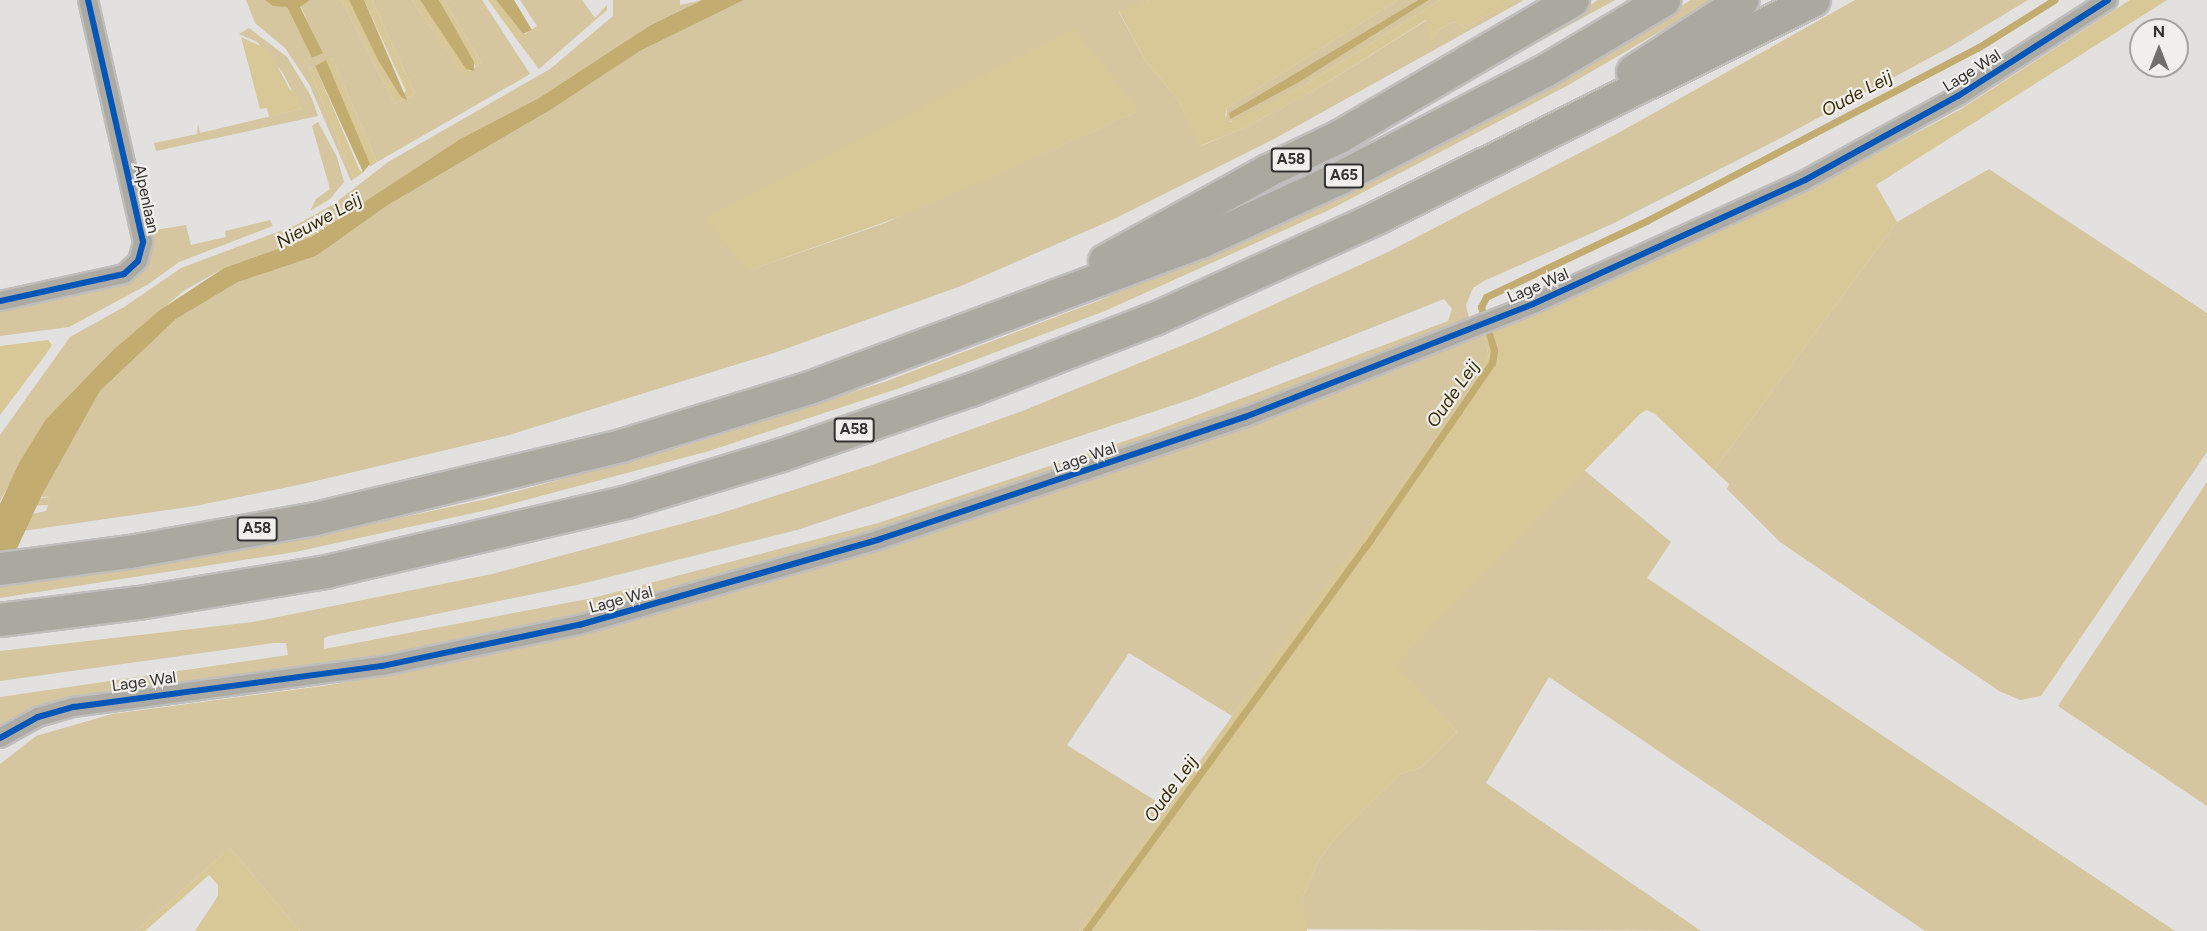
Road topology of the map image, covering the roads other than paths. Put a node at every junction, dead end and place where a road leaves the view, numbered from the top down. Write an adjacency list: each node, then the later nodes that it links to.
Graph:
1 (88, 0): 8 (street, Alpenlaan)
2 (1573, 0): 9 (highway, A58)
3 (1664, 0): 9 (highway, A65)
4 (1743, 0): 7 (highway)
5 (1814, 0): 7 (highway, A58)
6 (2108, 0): 12 (street, Lage Wal)
7 (1530, 139): 11 (highway, A58)
8 (0, 301)
9 (1006, 316): 10 (highway, A58)
10 (0, 569)
11 (6, 619)
12 (0, 738)

